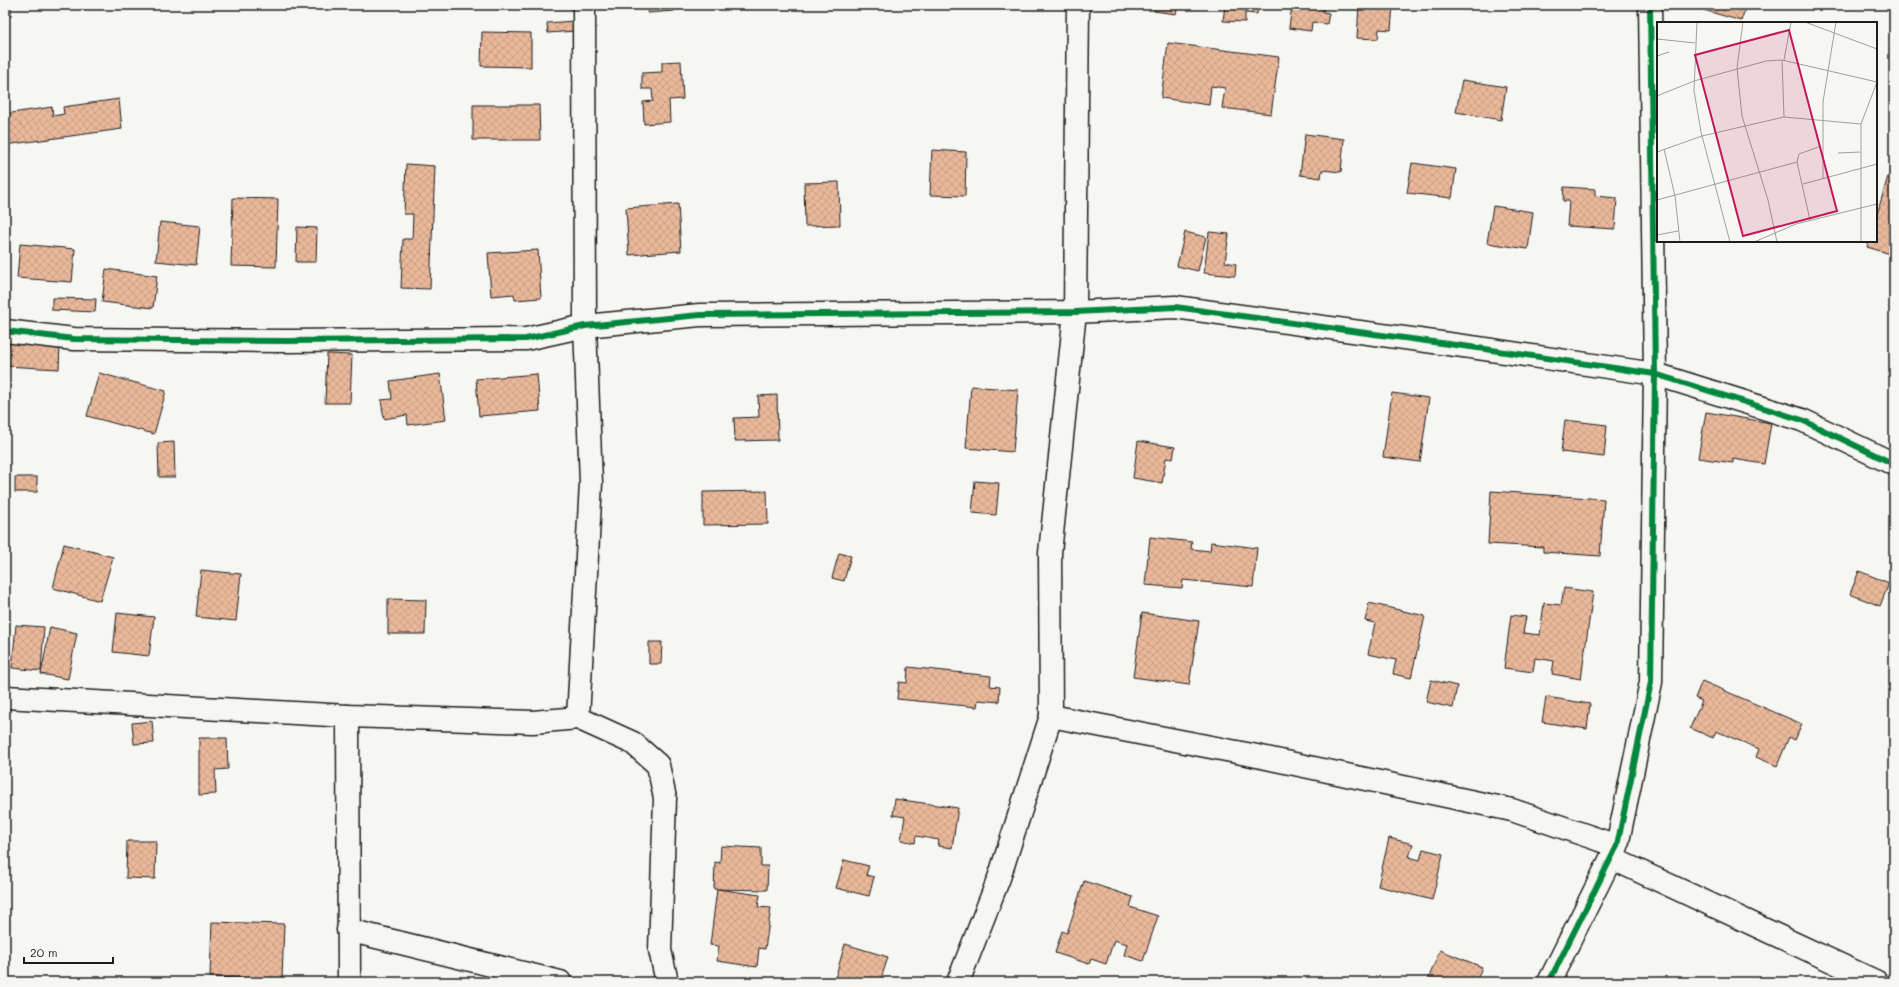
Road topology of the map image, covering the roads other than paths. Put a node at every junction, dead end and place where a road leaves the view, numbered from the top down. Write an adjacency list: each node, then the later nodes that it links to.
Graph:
1 (584, 5): 5 (street)
2 (1078, 5): 4 (street)
3 (1650, 5): 7 (street)
4 (1075, 312): 5 (street); 7 (street); 11 (street)
5 (585, 326): 6 (street); 12 (street)
6 (5, 331)
7 (1655, 374): 8 (street); 13 (street)
8 (1894, 464)
9 (5, 697): 10 (street)
10 (348, 716): 12 (street); 14 (street)
11 (1051, 716): 13 (street); 18 (street)
12 (578, 718): 17 (street)
13 (1614, 852): 19 (street); 20 (street)
14 (348, 930): 15 (street); 16 (street)
15 (349, 982)
16 (560, 982)
17 (667, 982)
18 (958, 982)
19 (1549, 982)
20 (1877, 982)

